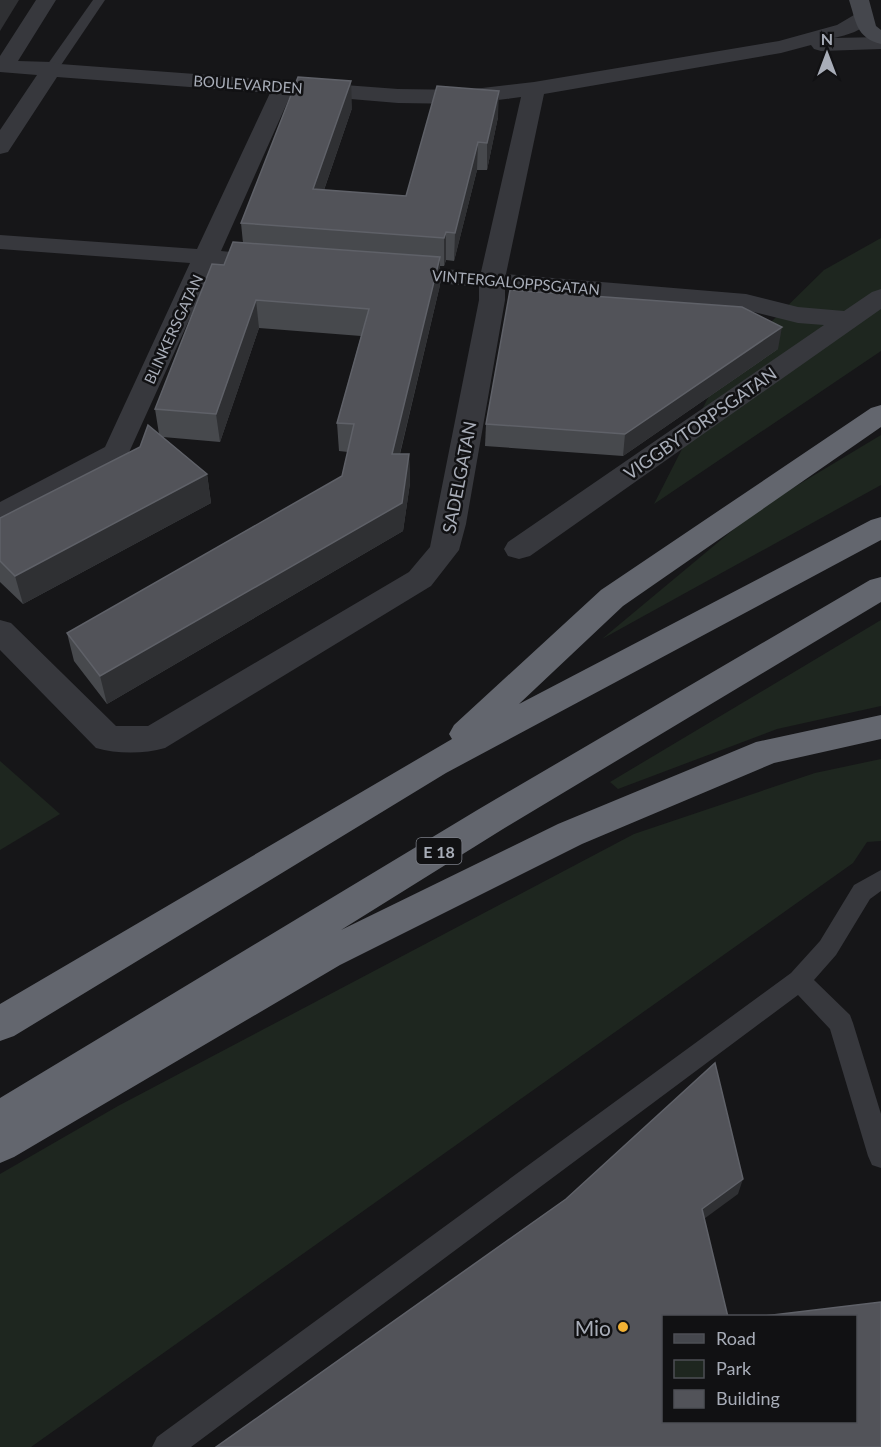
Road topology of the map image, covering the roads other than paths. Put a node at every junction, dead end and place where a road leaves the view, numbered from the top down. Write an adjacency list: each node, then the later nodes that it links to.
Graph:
1 (46, 0): 6 (street)
2 (99, 0): 7 (lane)
3 (866, 7): 4 (main road); 5 (street, BOULEVARDEN)
4 (881, 41): 5 (street, BOULEVARDEN)
5 (781, 47): 9 (street, BOULEVARDEN)
6 (2, 66): 7 (street, BOULEVARDEN)
7 (52, 68): 8 (street, BOULEVARDEN); 10 (street)
8 (284, 86): 9 (street, BOULEVARDEN); 12 (street, BLINKERSGATAN)
9 (534, 89): 15 (street, SADELGATAN)
10 (0, 147)
11 (0, 242): 12 (street)
12 (206, 257): 13 (street); 19 (street, BLINKERSGATAN)
13 (290, 264)
14 (373, 270): 15 (street, VINTERGALOPPSGATAN)
15 (492, 279): 17 (street, VINTERGALOPPSGATAN); 23 (street, SADELGATAN)
16 (881, 297): 17 (street, VIGGBYTORPSGATAN)
17 (850, 319): 21 (street, VIGGBYTORPSGATAN)
18 (881, 414): 25 (highway)
19 (0, 514)
20 (881, 527): 25 (highway)
21 (519, 549)
22 (881, 588): 29 (highway, E 18)
23 (0, 631)
24 (881, 726): 30 (highway)
25 (434, 764): 28 (highway)
26 (881, 879): 27 (lane)
27 (799, 980): 31 (lane); 32 (lane)
28 (0, 1024)
29 (0, 1120)
30 (0, 1144)
31 (881, 1156)
32 (167, 1447)

